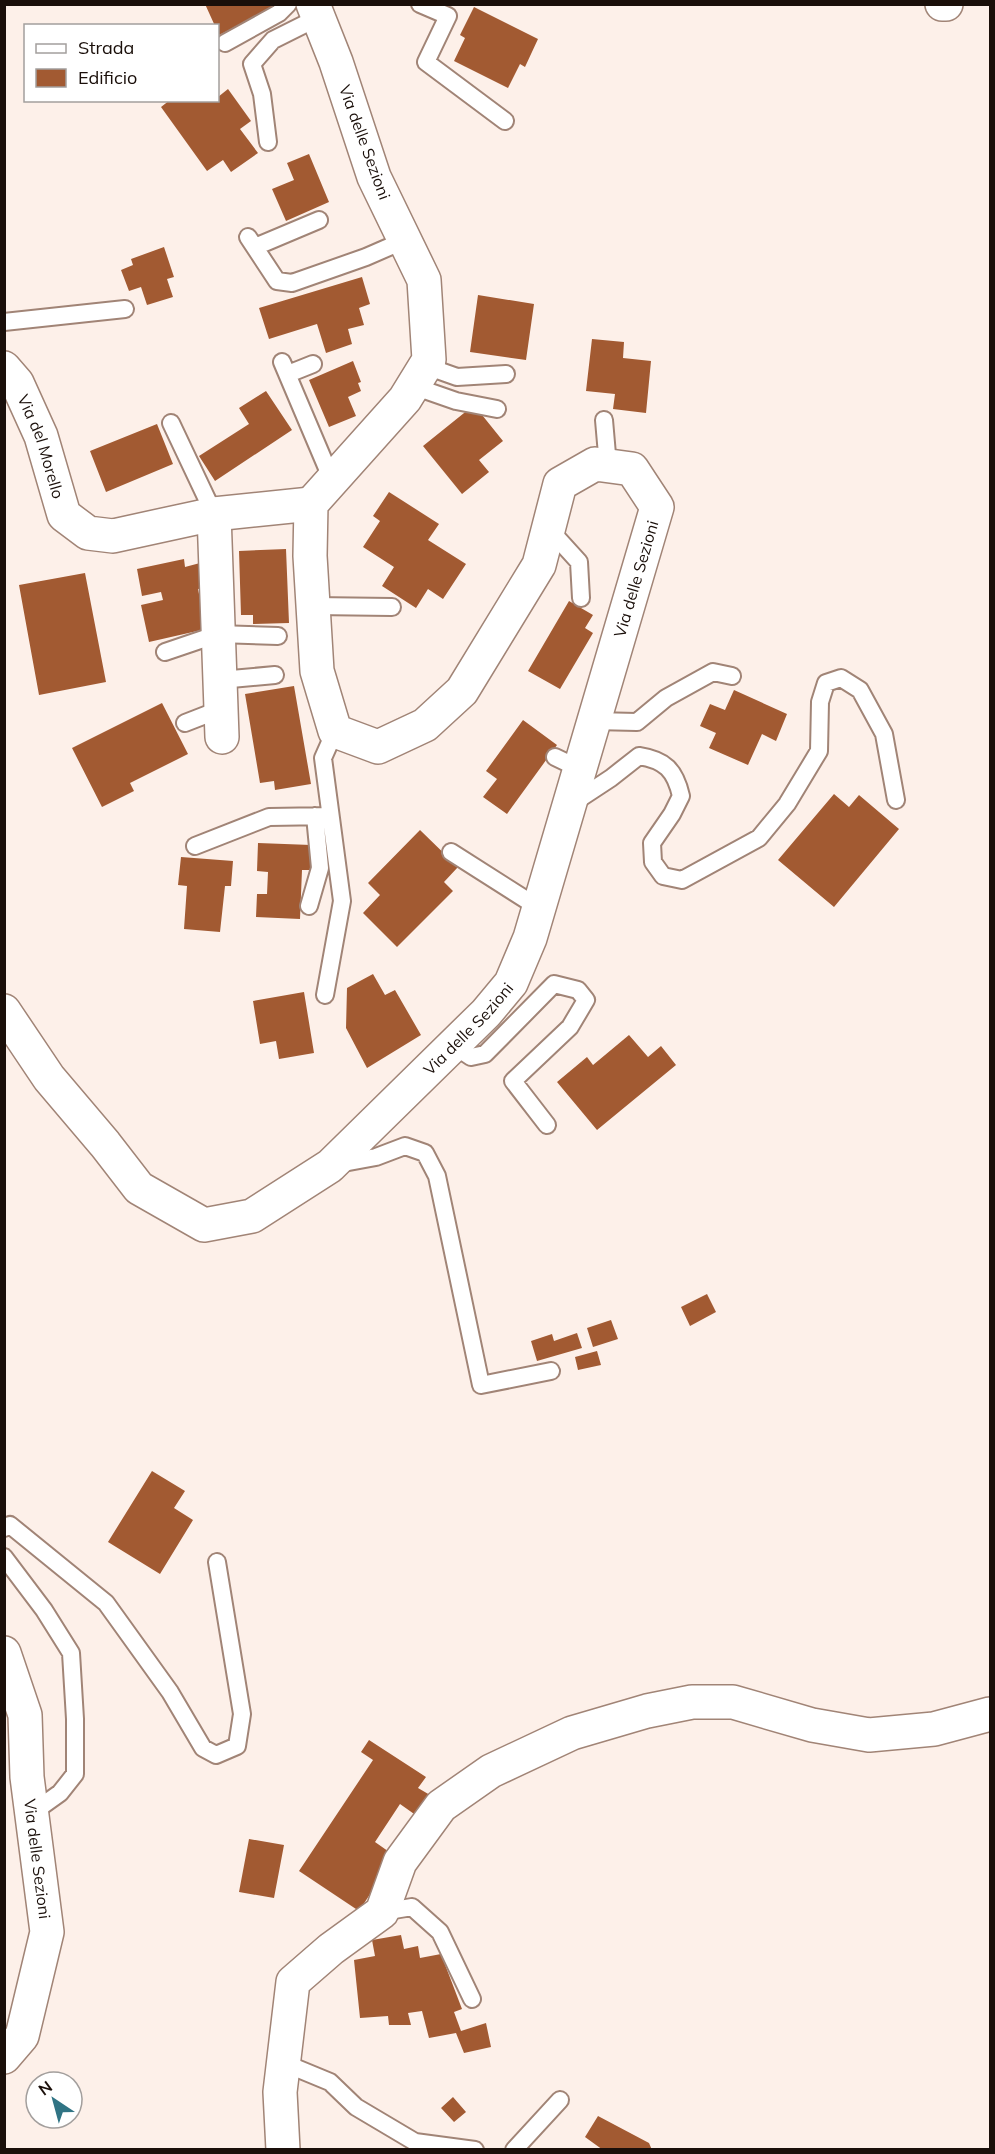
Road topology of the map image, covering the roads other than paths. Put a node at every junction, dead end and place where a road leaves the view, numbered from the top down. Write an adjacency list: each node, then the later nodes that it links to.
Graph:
1 (288, 4): 4 (lane)
2 (420, 4): 5 (lane)
3 (316, 11): 6 (lane); 8 (street, Via delle Sezioni)
4 (225, 43)
5 (505, 121)
6 (268, 142)
7 (319, 220): 8 (lane)
8 (405, 240): 14 (street, Via delle Sezioni)
9 (125, 309): 10 (lane)
10 (4, 322)
11 (313, 364): 19 (lane)
12 (4, 368): 20 (street, Via del Morello)
13 (506, 374): 14 (lane)
14 (419, 376): 15 (lane); 19 (street)
15 (497, 409)
16 (604, 420): 18 (lane)
17 (171, 423): 20 (lane)
18 (608, 466): 21 (street, Via delle Sezioni); 31 (street, Via delle Sezioni)
19 (322, 492): 20 (street, Via del Morello); 23 (street)
20 (214, 514): 25 (street)
21 (549, 529): 22 (lane); 33 (street, Via delle Sezioni)
22 (581, 598)
23 (314, 606): 24 (lane); 33 (street)
24 (392, 607)
25 (219, 634): 26 (lane); 27 (lane); 30 (street)
26 (278, 636)
27 (165, 652)
28 (275, 675): 30 (lane)
29 (732, 676): 31 (lane)
30 (221, 708): 32 (lane)
31 (594, 721): 35 (street, Via delle Sezioni)
32 (185, 723)
33 (335, 731): 36 (lane)
34 (897, 800): 35 (lane)
35 (569, 806): 40 (street, Via delle Sezioni)
36 (323, 816): 37 (lane); 39 (lane); 41 (lane)
37 (195, 846)
38 (451, 852): 40 (lane)
39 (309, 906)
40 (539, 908): 43 (street, Via delle Sezioni)
41 (325, 995)
42 (4, 1011): 45 (street, Via delle Sezioni)
43 (453, 1045): 44 (lane); 45 (street, Via delle Sezioni)
44 (547, 1125)
45 (330, 1166): 46 (lane)
46 (551, 1371)
47 (4, 1528): 49 (lane)
48 (4, 1557): 52 (lane)
49 (217, 1562)
50 (4, 1653): 52 (street, Via delle Sezioni)
51 (990, 1714): 53 (street)
52 (32, 1813): 55 (street, Via delle Sezioni)
53 (382, 1912): 54 (lane); 56 (street)
54 (472, 1999)
55 (4, 2057)
56 (284, 2063): 58 (street); 59 (lane)
57 (560, 2100): 60 (lane)
58 (284, 2150)
59 (475, 2150)
60 (514, 2150)

